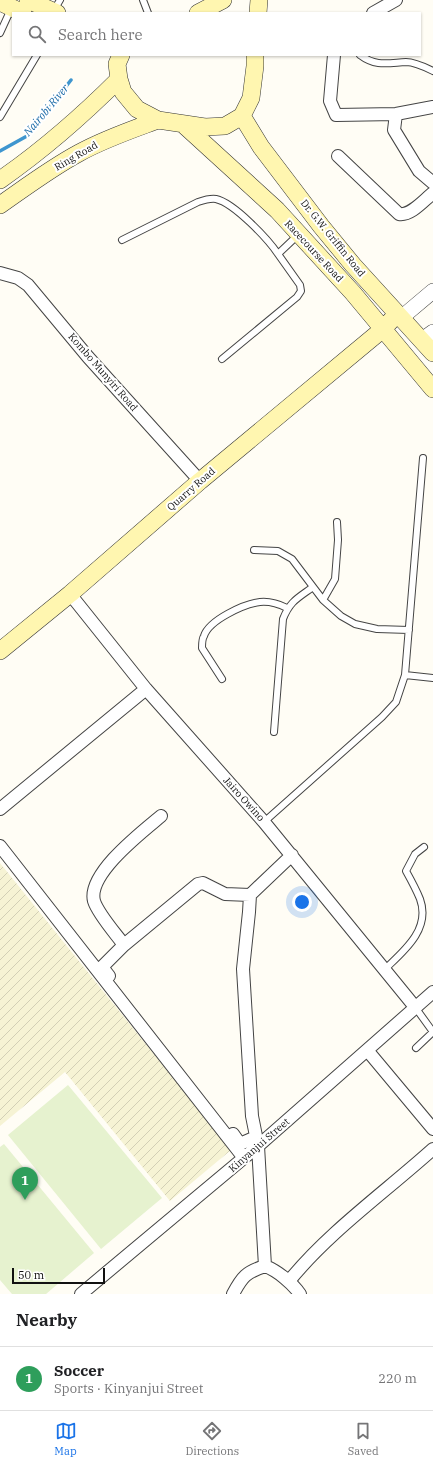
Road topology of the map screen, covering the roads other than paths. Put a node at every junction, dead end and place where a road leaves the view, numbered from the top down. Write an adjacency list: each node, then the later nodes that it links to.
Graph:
1 (143, 0): 6 (lane)
2 (223, 0): 7 (main road)
3 (259, 0): 8 (main road)
4 (396, 0): 9 (street)
5 (12, 7): 10 (lane)
6 (148, 12)
7 (200, 12)
8 (258, 12)
9 (375, 12)
10 (0, 33)
11 (36, 56): 20 (lane)
12 (255, 56): 19 (main road)
13 (334, 56): 18 (street)
14 (361, 56): 16 (lane)
15 (116, 63): 21 (main road); 24 (main road)
16 (433, 71)
17 (433, 107): 18 (street)
18 (396, 114): 25 (street)
19 (242, 116): 22 (main road); 33 (main road, Dr. G.W. Griffin Road)
20 (0, 117)
21 (158, 120): 22 (main road); 27 (main road, Ring Road)
22 (184, 124): 28 (main road, Racecourse Road)
23 (338, 156): 26 (street)
24 (0, 180)
25 (433, 183)
26 (433, 193)
27 (0, 205)
28 (298, 235): 30 (lane); 34 (main road, Racecourse Road)
29 (122, 240): 30 (lane)
30 (278, 254): 37 (lane)
31 (0, 273): 40 (street, Kombo Munyiri Road)
32 (433, 291): 33 (street)
33 (399, 316): 34 (main road, Quarry Road); 35 (main road, Dr. G.W. Griffin Road)
34 (383, 329): 38 (main road, Racecourse Road); 40 (main road, Quarry Road)
35 (428, 336): 36 (main road, Dr. G.W. Griffin Road)
36 (433, 354)
37 (222, 359)
38 (433, 389)
39 (423, 458): 47 (lane)
40 (200, 481): 44 (main road, Quarry Road)
41 (337, 522): 45 (lane)
42 (254, 550): 43 (lane)
43 (313, 586): 45 (lane); 46 (lane)
44 (70, 594): 48 (main road, Quarry Road); 52 (street, Jairo Owino)
45 (323, 600): 47 (lane)
46 (287, 608): 51 (lane); 53 (lane)
47 (408, 630): 49 (lane)
48 (0, 651)
49 (406, 675): 50 (lane); 56 (lane)
50 (433, 678)
51 (222, 679)
52 (146, 688): 54 (street); 56 (street, Jairo Owino)
53 (274, 732)
54 (0, 809)
55 (161, 816): 61 (street)
56 (264, 822): 59 (street, Jairo Owino)
57 (0, 846): 70 (street)
58 (424, 847): 62 (lane)
59 (292, 855): 60 (street); 62 (street, Jairo Owino)
60 (250, 894): 61 (street); 68 (street)
61 (124, 945): 68 (street)
62 (385, 969): 64 (street, Jairo Owino)
63 (433, 992): 64 (street, Kinyanjui Street)
64 (415, 1007): 65 (lane); 66 (street, Kinyanjui Street)
65 (416, 1048)
66 (367, 1050): 67 (street); 68 (street, Kinyanjui Street)
67 (433, 1129)
68 (257, 1141): 70 (street, Kinyanjui Street); 71 (street)
69 (433, 1149): 72 (street)
70 (244, 1158): 73 (street, Kinyanjui Street)
71 (265, 1266): 72 (street); 74 (street)
72 (289, 1282): 75 (street)
73 (81, 1294)
74 (234, 1294)
75 (300, 1294)

